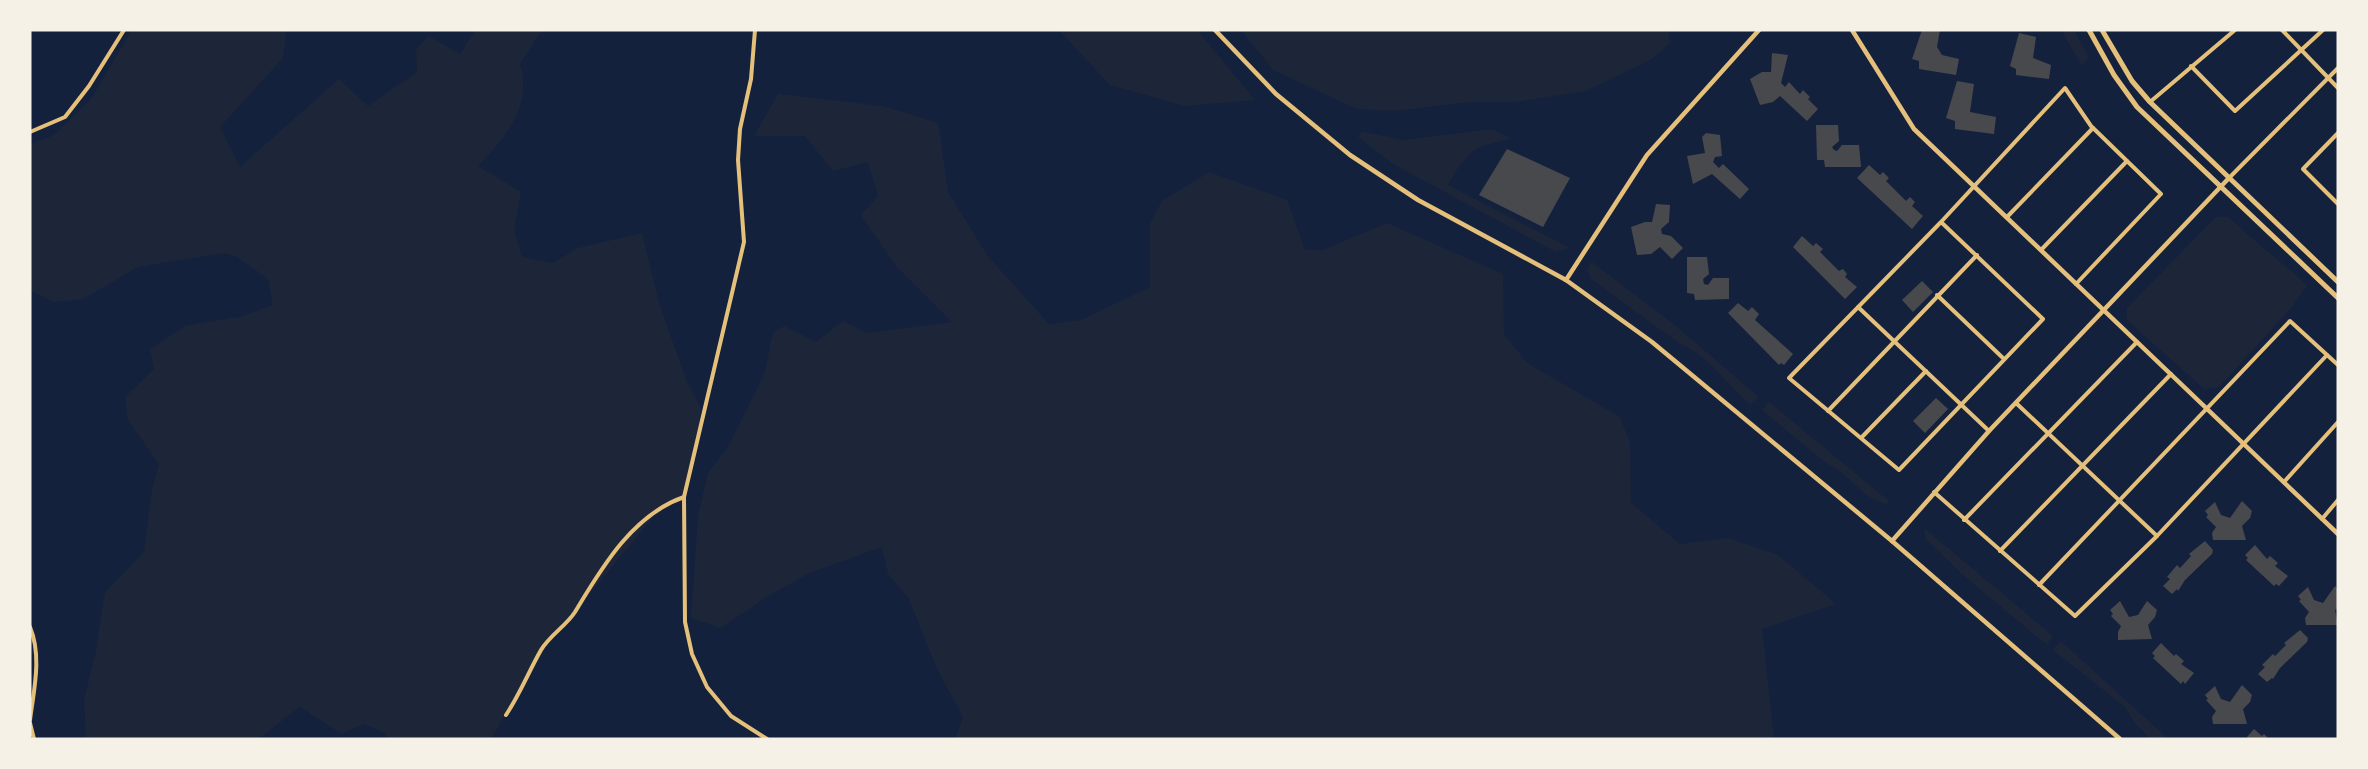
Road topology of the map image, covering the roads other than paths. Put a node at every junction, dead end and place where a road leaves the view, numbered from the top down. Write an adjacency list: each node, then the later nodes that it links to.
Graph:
1 (124, 30): 18 (street)
2 (755, 30): 57 (street)
3 (1215, 30): 31 (street)
4 (1759, 30): 31 (street)
5 (1852, 30): 22 (street)
6 (2089, 30): 23 (main road)
7 (2102, 30): 16 (main road)
8 (2235, 30): 12 (street)
9 (2282, 30): 11 (street)
10 (2323, 30): 11 (street)
11 (2301, 51): 12 (street); 14 (street)
12 (2191, 66): 16 (street)
13 (2338, 68): 14 (street)
14 (2328, 78): 15 (street); 21 (street)
15 (2338, 88)
16 (2150, 102): 21 (main road)
17 (2093, 128): 20 (street); 22 (street); 25 (street)
18 (30, 132)
19 (2338, 133): 24 (street)
20 (2127, 161): 27 (street); 33 (street)
21 (2228, 179): 23 (street); 30 (main road)
22 (1973, 186): 25 (street); 26 (street)
23 (2220, 188): 35 (main road); 37 (street)
24 (2337, 202)
25 (2007, 218): 27 (street)
26 (1941, 222): 28 (street); 36 (street)
27 (2041, 250): 33 (street)
28 (1977, 255): 34 (street); 41 (street)
29 (2338, 271): 30 (street)
30 (2332, 277): 32 (main road)
31 (1566, 280): 64 (street)
32 (2338, 282)
33 (2076, 284): 37 (street)
34 (1937, 296): 38 (street); 41 (street)
35 (2338, 298)
36 (1858, 307): 38 (street); 48 (street)
37 (2104, 310): 39 (street); 45 (street)
38 (1894, 340): 43 (street); 48 (street)
39 (2137, 342): 44 (street); 51 (street)
40 (2327, 355): 42 (street); 47 (street); 53 (street)
41 (2004, 359): 46 (street)
42 (2338, 365)
43 (1926, 371): 46 (street); 52 (street)
44 (2171, 374): 47 (street); 54 (street)
45 (2016, 403): 50 (street); 51 (street)
46 (1962, 404): 50 (street); 52 (street)
47 (2208, 409): 53 (street); 59 (street)
48 (1828, 411): 52 (street)
49 (2338, 422): 55 (street)
50 (1989, 431): 56 (street)
51 (2049, 434): 54 (street); 61 (street)
52 (1862, 437)
53 (2244, 444): 55 (street); 63 (street)
54 (2084, 466): 59 (street); 65 (street)
55 (2284, 482): 60 (street)
56 (1933, 492): 61 (street); 64 (street)
57 (684, 497): 68 (street); 71 (street)
58 (2338, 500): 60 (street)
59 (2121, 502): 63 (street); 66 (street)
60 (2322, 519): 62 (street)
61 (1964, 520): 65 (street)
62 (2338, 534)
63 (2157, 536): 66 (street)
64 (1892, 541): 72 (street)
65 (2000, 551): 66 (street)
66 (2039, 585)
67 (30, 627): 69 (street)
68 (506, 715)
69 (30, 721): 70 (street)
70 (34, 739)
71 (767, 739)
72 (2120, 739)

